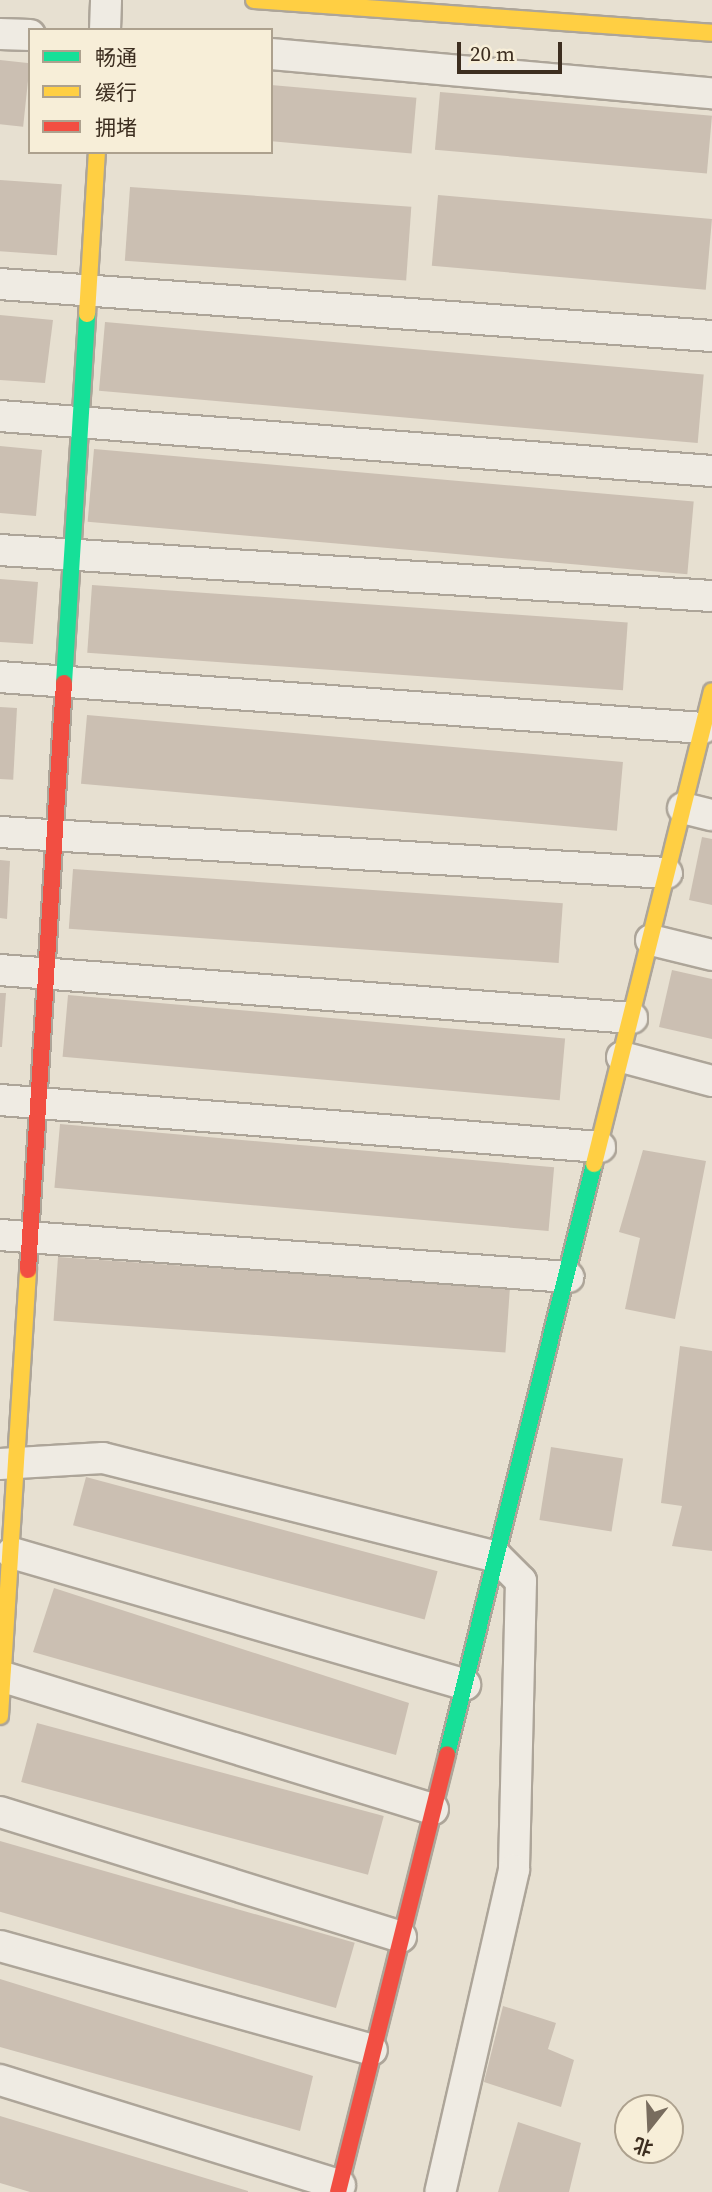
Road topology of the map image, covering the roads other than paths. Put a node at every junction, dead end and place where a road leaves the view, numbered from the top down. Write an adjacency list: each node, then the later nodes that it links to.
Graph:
1 (106, 0): 4 (street)
2 (254, 0): 3 (street)
3 (320, 2): 5 (street)
4 (105, 28)
5 (712, 33)
6 (0, 34): 7 (street)
7 (28, 35)
8 (273, 54): 9 (street)
9 (712, 93)
10 (97, 154): 12 (street)
11 (0, 284): 12 (street)
12 (89, 291): 13 (street); 15 (street)
13 (712, 336)
14 (0, 416): 15 (street)
15 (81, 422): 16 (street); 18 (street)
16 (712, 471)
17 (0, 550): 18 (street)
18 (73, 554): 19 (street); 21 (street)
19 (712, 596)
20 (0, 677): 21 (street)
21 (65, 681): 23 (street); 31 (street)
22 (712, 692): 23 (street)
23 (703, 728): 24 (street)
24 (683, 808): 25 (street); 27 (street)
25 (712, 815)
26 (0, 832): 27 (street)
27 (667, 873): 28 (street)
28 (651, 940): 29 (street); 32 (street)
29 (712, 955)
30 (0, 970): 31 (street)
31 (47, 974): 32 (street); 36 (street)
32 (632, 1018): 33 (street)
33 (622, 1057): 34 (street); 37 (street)
34 (712, 1081)
35 (0, 1100): 36 (street)
36 (39, 1103): 37 (street); 39 (street)
37 (600, 1147): 40 (street)
38 (0, 1235): 39 (street)
39 (31, 1237): 40 (street); 41 (street)
40 (568, 1277): 44 (street)
41 (13, 1329): 42 (street)
42 (8, 1463): 43 (street); 44 (street)
43 (12, 1553): 45 (street); 46 (street)
44 (497, 1557): 46 (street); 55 (street)
45 (2, 1676): 47 (street); 48 (street)
46 (465, 1685): 48 (street)
47 (0, 1716)
48 (433, 1809): 50 (street)
49 (0, 1812): 50 (street)
50 (401, 1937): 52 (street)
51 (0, 1946): 52 (street)
52 (372, 2050): 54 (street)
53 (0, 2080): 54 (street)
54 (339, 2188)
55 (440, 2192)

